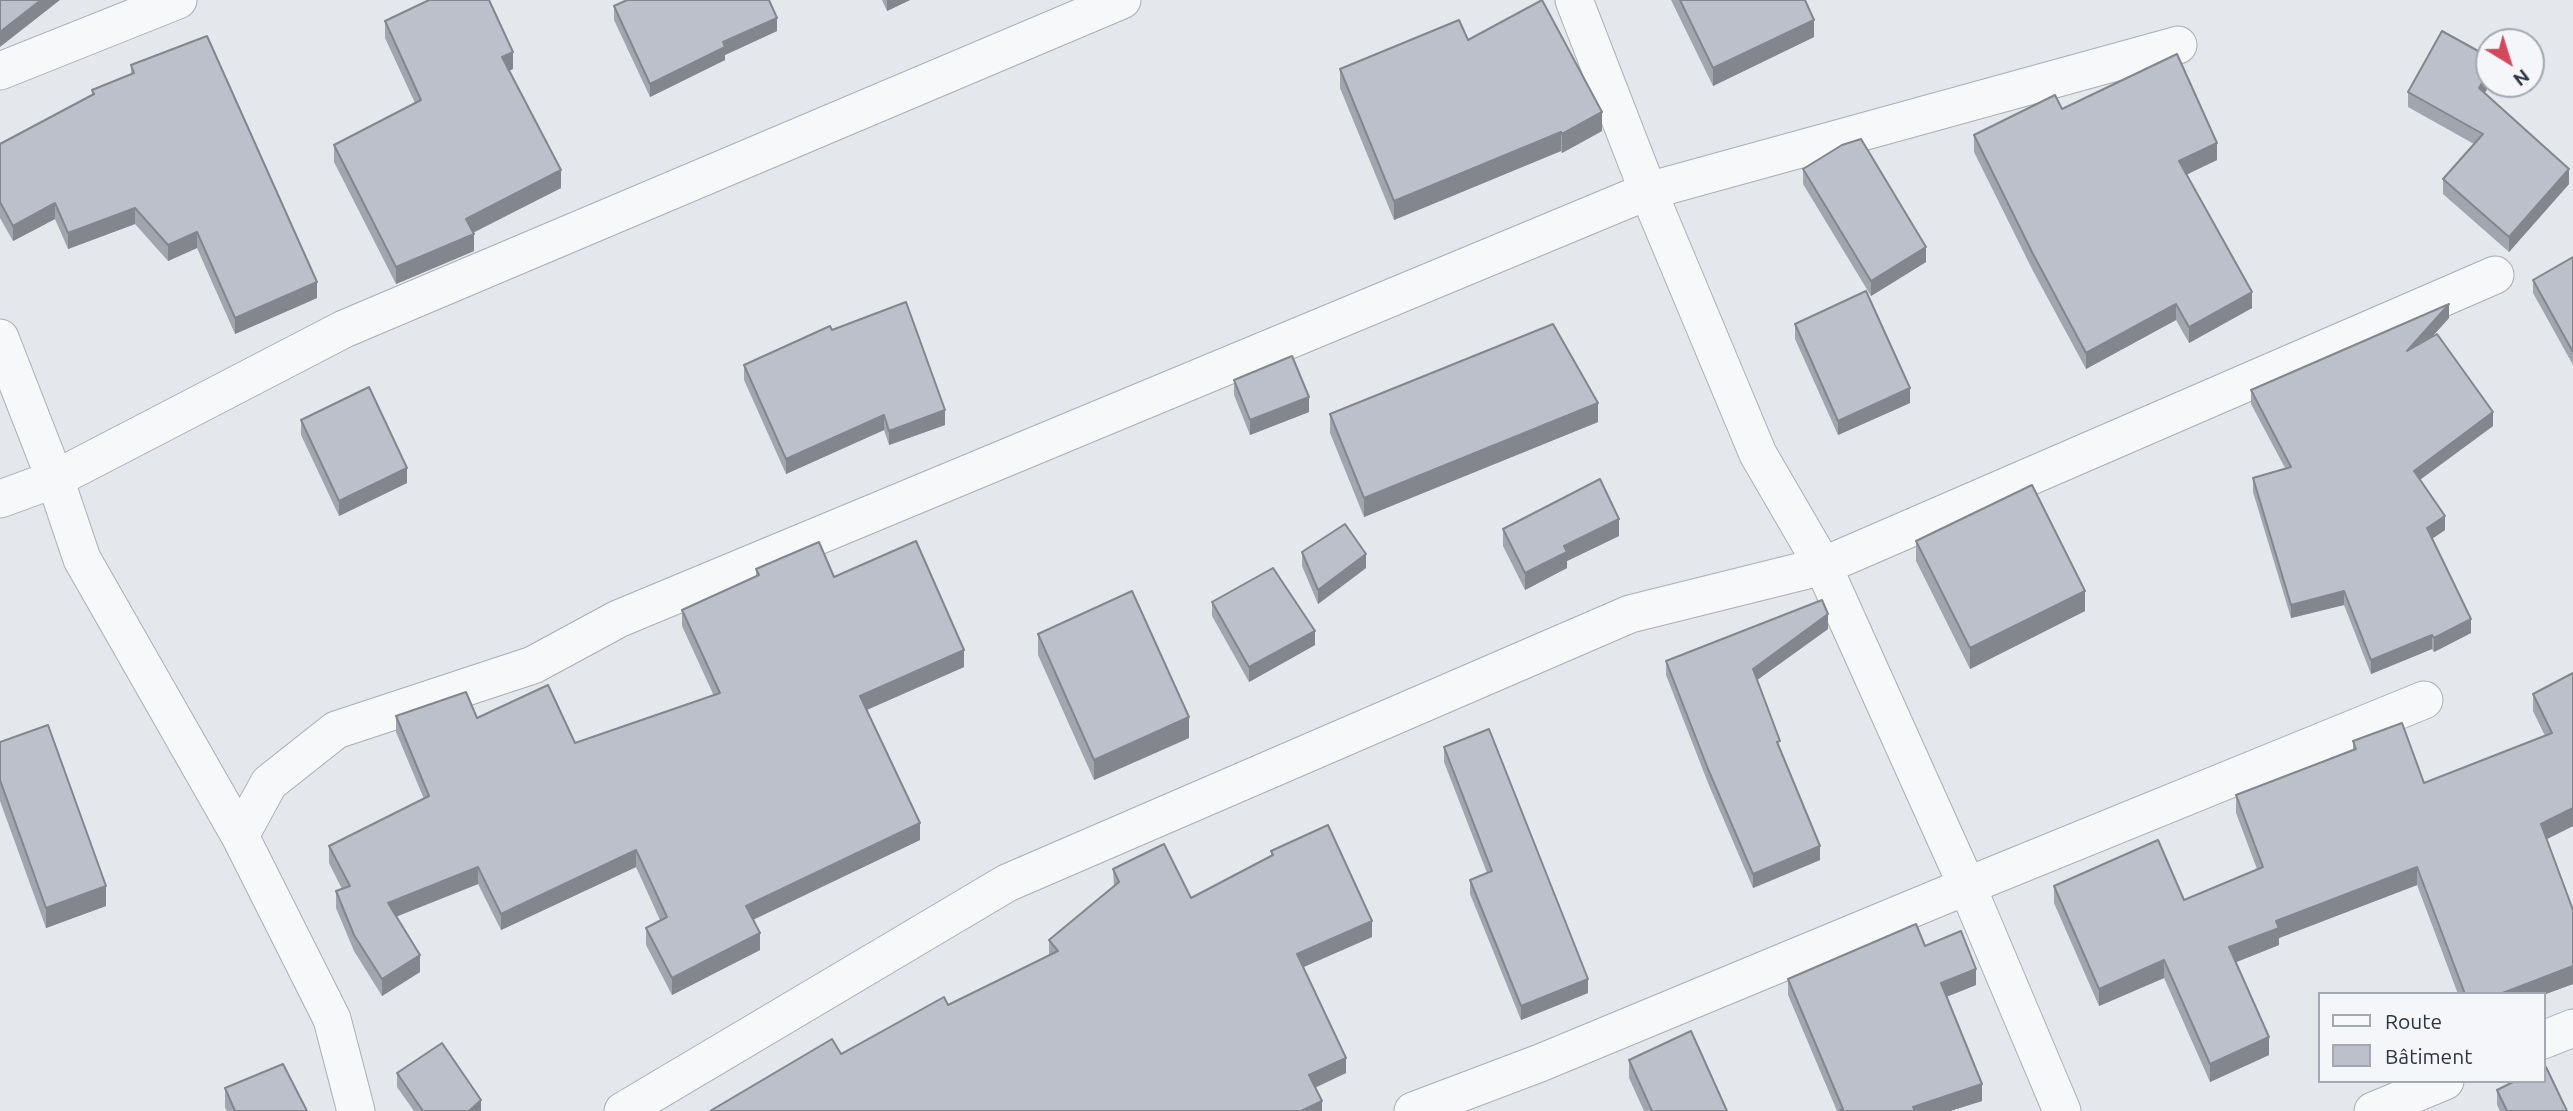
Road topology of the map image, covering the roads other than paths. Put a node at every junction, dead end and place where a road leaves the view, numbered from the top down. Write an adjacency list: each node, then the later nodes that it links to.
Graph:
1 (178, 0): 5 (street)
2 (1122, 0): 9 (street)
3 (1574, 0): 6 (street)
4 (2178, 45): 6 (street)
5 (0, 71)
6 (1648, 191): 11 (street); 13 (street)
7 (2495, 275): 11 (street)
8 (0, 338): 9 (street)
9 (55, 479): 10 (street); 13 (street)
10 (0, 499)
11 (1823, 565): 14 (street); 19 (street)
12 (2424, 700): 14 (street)
13 (240, 836): 18 (street)
14 (1967, 886): 20 (street); 21 (street)
15 (2573, 1028): 16 (street)
16 (2545, 1039)
17 (2440, 1083): 22 (street)
18 (356, 1111)
19 (623, 1111)
20 (1413, 1111)
21 (2062, 1111)
22 (2373, 1111)

